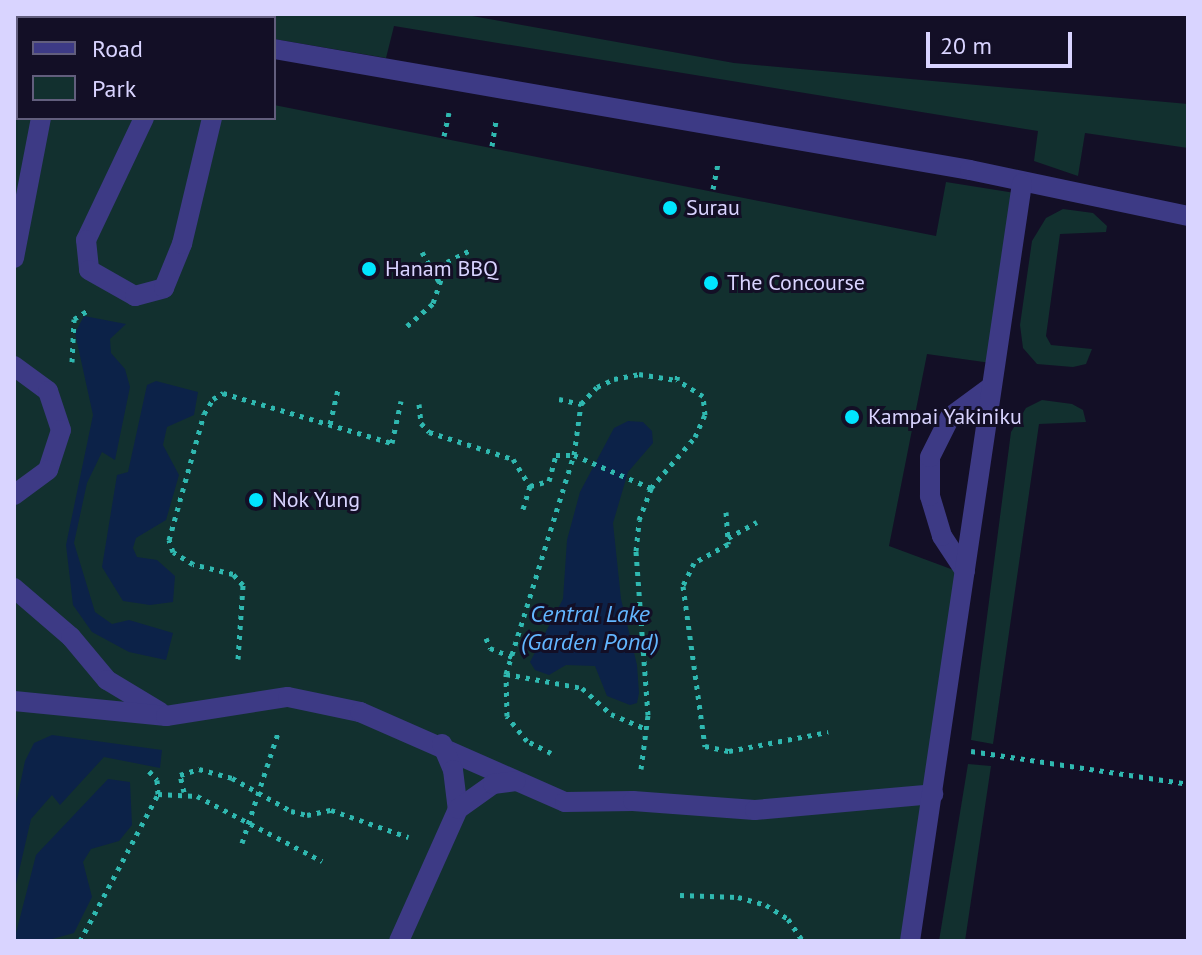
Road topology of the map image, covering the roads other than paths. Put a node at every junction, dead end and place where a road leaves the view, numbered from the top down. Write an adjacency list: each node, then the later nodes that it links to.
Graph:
1 (276, 49): 5 (street)
2 (41, 120): 7 (street)
3 (143, 120): 4 (street)
4 (212, 120)
5 (1022, 183): 6 (street); 9 (street)
6 (1188, 216)
7 (14, 258)
8 (14, 366): 10 (street)
9 (991, 387): 11 (street); 11 (street)
10 (14, 498)
11 (965, 571): 17 (street)
12 (14, 588): 14 (street)
13 (14, 701): 14 (street)
14 (166, 716): 15 (street)
15 (442, 744): 16 (street); 18 (street)
16 (516, 781): 17 (street); 18 (street)
17 (933, 794): 20 (street)
18 (458, 809): 19 (street)
19 (399, 941)
20 (910, 941)

